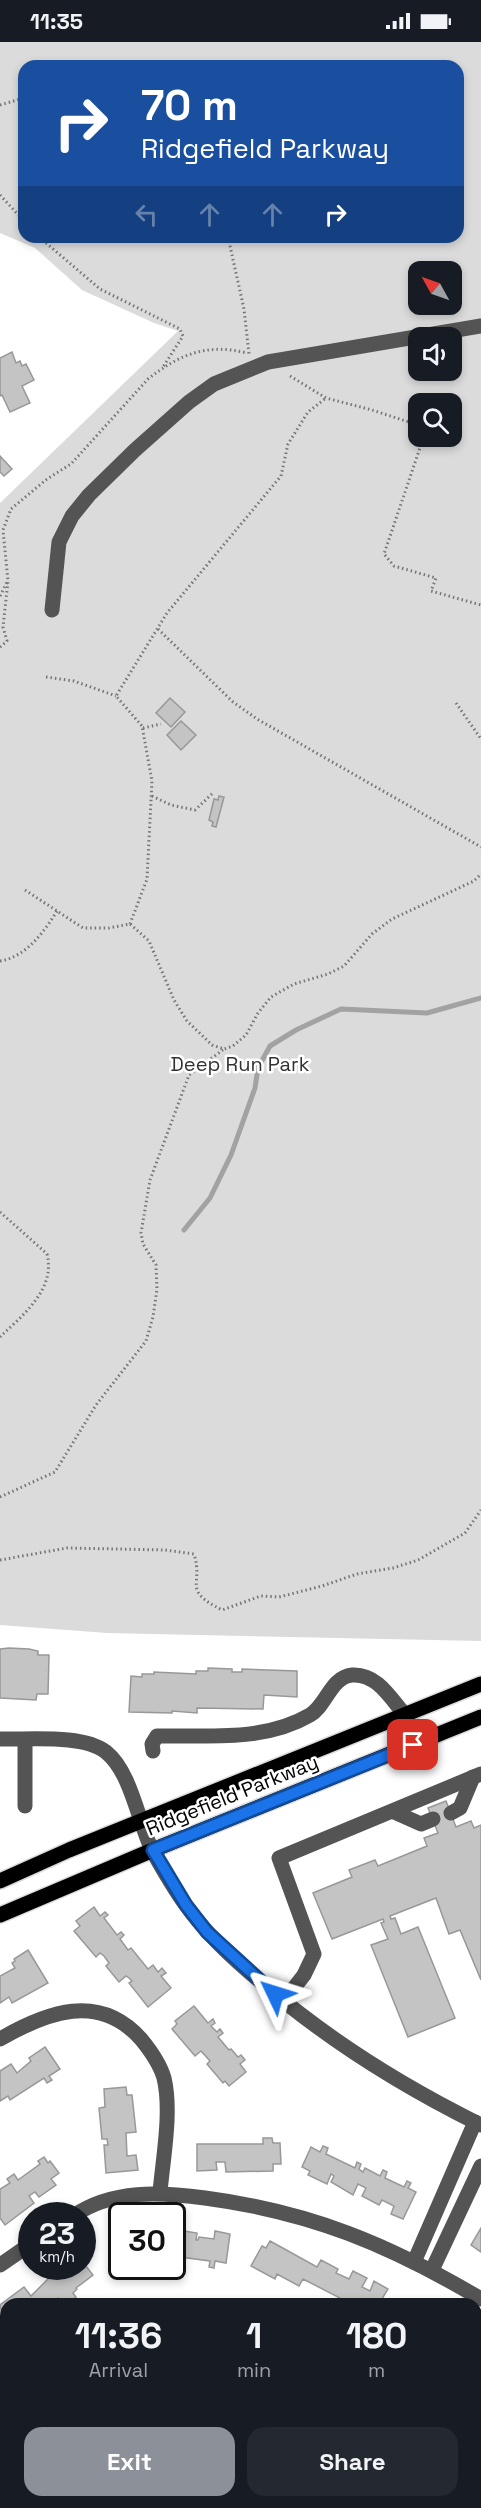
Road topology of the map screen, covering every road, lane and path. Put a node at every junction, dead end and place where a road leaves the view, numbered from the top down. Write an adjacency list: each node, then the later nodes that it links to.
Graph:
1 (18, 100): 2 (path)
2 (0, 105)
3 (0, 195): 4 (path)
4 (18, 214)
5 (46, 243): 9 (path)
6 (229, 243): 8 (path)
7 (481, 326): 15 (street)
8 (249, 354)
9 (162, 368)
10 (326, 398): 16 (path)
11 (420, 447): 14 (path)
12 (8, 581): 13 (path)
13 (0, 596)
14 (481, 605)
15 (52, 610)
16 (158, 629): 18 (path); 25 (path)
17 (46, 678): 18 (path)
18 (116, 696): 21 (path)
19 (456, 703): 22 (path)
20 (161, 724): 21 (path)
21 (143, 728): 24 (path)
22 (481, 739)
23 (214, 792): 24 (path)
24 (152, 796): 29 (path)
25 (481, 847)
26 (481, 874): 31 (path)
27 (25, 890): 28 (path)
28 (57, 911): 29 (path); 30 (path)
29 (130, 924): 31 (path)
30 (0, 961)
31 (224, 1050): 34 (path)
32 (0, 1212): 33 (path)
33 (0, 1337)
34 (0, 1497)
35 (481, 1510): 36 (path)
36 (0, 1560)
37 (481, 1684): 38 (main road, Ridgefield Parkway)
38 (405, 1715): 42 (street); 48 (main road, Ridgefield Parkway)
39 (481, 1717): 49 (main road, Ridgefield Parkway)
40 (0, 1739): 41 (street)
41 (25, 1740): 44 (street); 48 (street)
42 (153, 1751)
43 (477, 1775): 45 (street); 46 (street)
44 (25, 1806)
45 (394, 1812): 47 (street); 52 (street)
46 (451, 1813)
47 (433, 1819)
48 (140, 1822): 49 (street); 50 (main road, Ridgefield Parkway)
49 (153, 1850): 51 (main road, Ridgefield Parkway); 52 (street)
50 (0, 1881)
51 (0, 1915)
52 (283, 2002): 54 (street)
53 (0, 2039): 56 (street)
54 (478, 2123): 59 (street)
55 (481, 2166): 61 (street)
56 (160, 2192): 57 (street); 59 (street)
57 (96, 2205)
58 (18, 2253): 60 (street)
59 (414, 2262): 61 (street)
60 (0, 2265)
61 (432, 2270): 62 (street)
62 (479, 2298)

